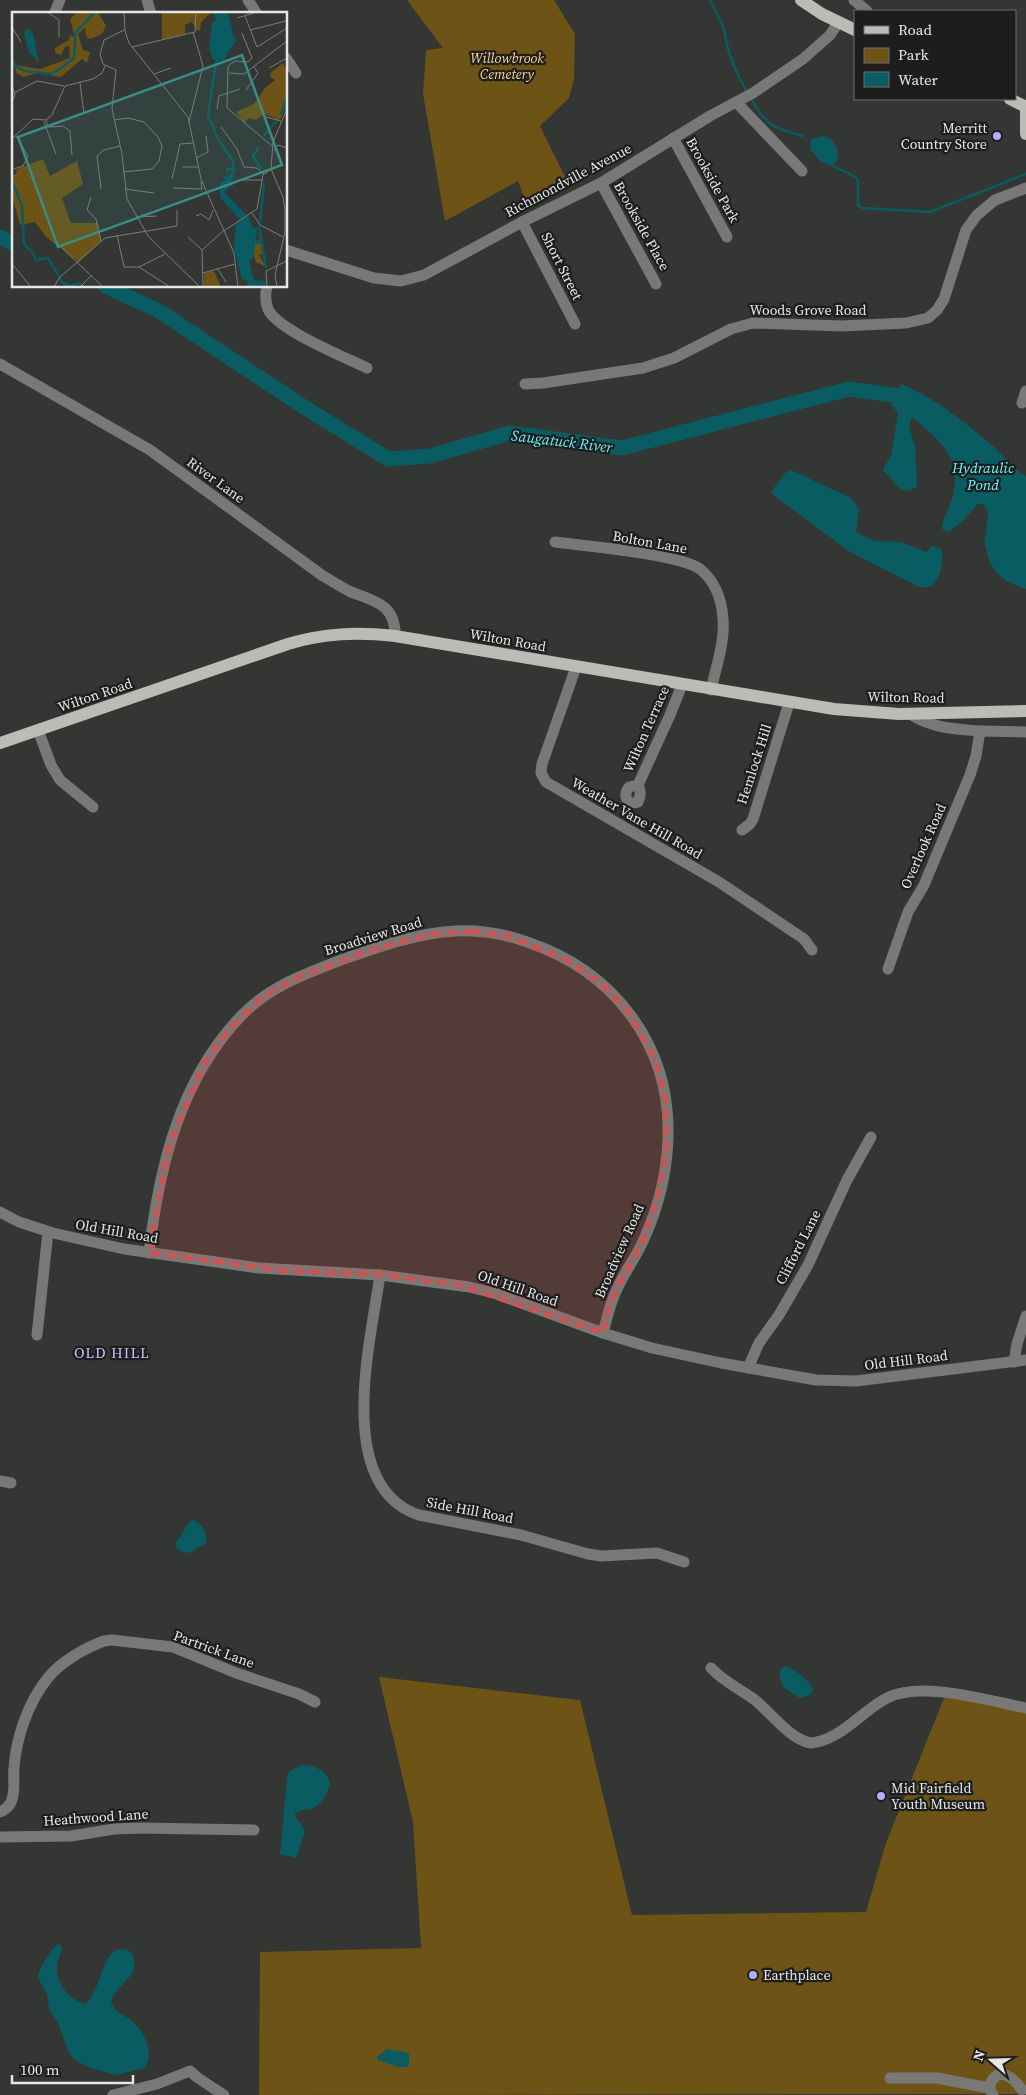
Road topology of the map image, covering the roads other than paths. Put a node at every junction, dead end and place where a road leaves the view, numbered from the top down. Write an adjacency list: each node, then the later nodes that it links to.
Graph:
1 (60, 0): 6 (street)
2 (248, 0): 7 (street)
3 (801, 0): 8 (main road)
4 (854, 0): 5 (street)
5 (866, 10)
6 (55, 12)
7 (256, 12)
8 (838, 23): 9 (main road); 12 (street, Richmondville Avenue)
9 (854, 30)
10 (288, 61): 11 (street)
11 (296, 73)
12 (745, 98): 16 (street, Richmondville Avenue); 17 (street)
13 (1012, 100): 14 (main road)
14 (1026, 108): 15 (main road)
15 (1026, 134)
16 (672, 138): 18 (street, Richmondville Avenue); 21 (street, Brookside Park)
17 (802, 171)
18 (601, 183): 20 (street, Richmondville Avenue); 23 (street, Brookside Place)
19 (1026, 188): 28 (street, Woods Grove Road)
20 (522, 222): 22 (street, Richmondville Avenue); 25 (street, Short Street)
21 (727, 237)
22 (288, 251)
23 (656, 284)
24 (267, 288): 27 (street)
25 (575, 324)
26 (0, 364): 32 (street, River Lane)
27 (366, 368)
28 (525, 384)
29 (1026, 391): 30 (street)
30 (1022, 403)
31 (555, 542): 35 (street, Bolton Lane)
32 (395, 636): 33 (main road, Wilton Road); 39 (main road, Wilton Road)
33 (576, 667): 34 (main road, Wilton Road); 46 (street, Weather Vane Hill Road)
34 (682, 685): 35 (main road, Wilton Road); 43 (street, Wilton Terrace)
35 (711, 690): 36 (main road, Wilton Road)
36 (790, 703): 38 (main road, Wilton Road); 45 (street, Hemlock Hill)
37 (1026, 711): 38 (main road, Wilton Road)
38 (910, 714): 40 (street)
39 (38, 730): 42 (main road, Wilton Road); 44 (street)
40 (980, 731): 41 (street); 47 (street, Overlook Road)
41 (1026, 732)
42 (0, 743)
43 (638, 785)
44 (93, 807)
45 (742, 830)
46 (812, 950)
47 (888, 969)
48 (871, 1137): 57 (street, Clifford Lane)
49 (0, 1212): 50 (street, Old Hill Road)
50 (48, 1232): 51 (street, Old Hill Road); 55 (street)
51 (149, 1252): 52 (street, Old Hill Road); 54 (street, Broadview Road)
52 (380, 1275): 54 (street, Old Hill Road); 58 (street, Side Hill Road)
53 (1026, 1316): 56 (street)
54 (603, 1333): 57 (street, Old Hill Road)
55 (37, 1335)
56 (1020, 1361): 57 (street, Old Hill Road)
57 (748, 1368)
58 (684, 1562)
59 (711, 1668): 61 (street)
60 (315, 1702): 62 (street, Partrick Lane)
61 (1026, 1708)
62 (0, 1812)
63 (254, 1830): 64 (street, Heathwood Lane)
64 (0, 1836)
65 (890, 2078): 67 (street)
66 (1021, 2090): 67 (street)
67 (991, 2092)
68 (113, 2095): 69 (street)
69 (224, 2095)

